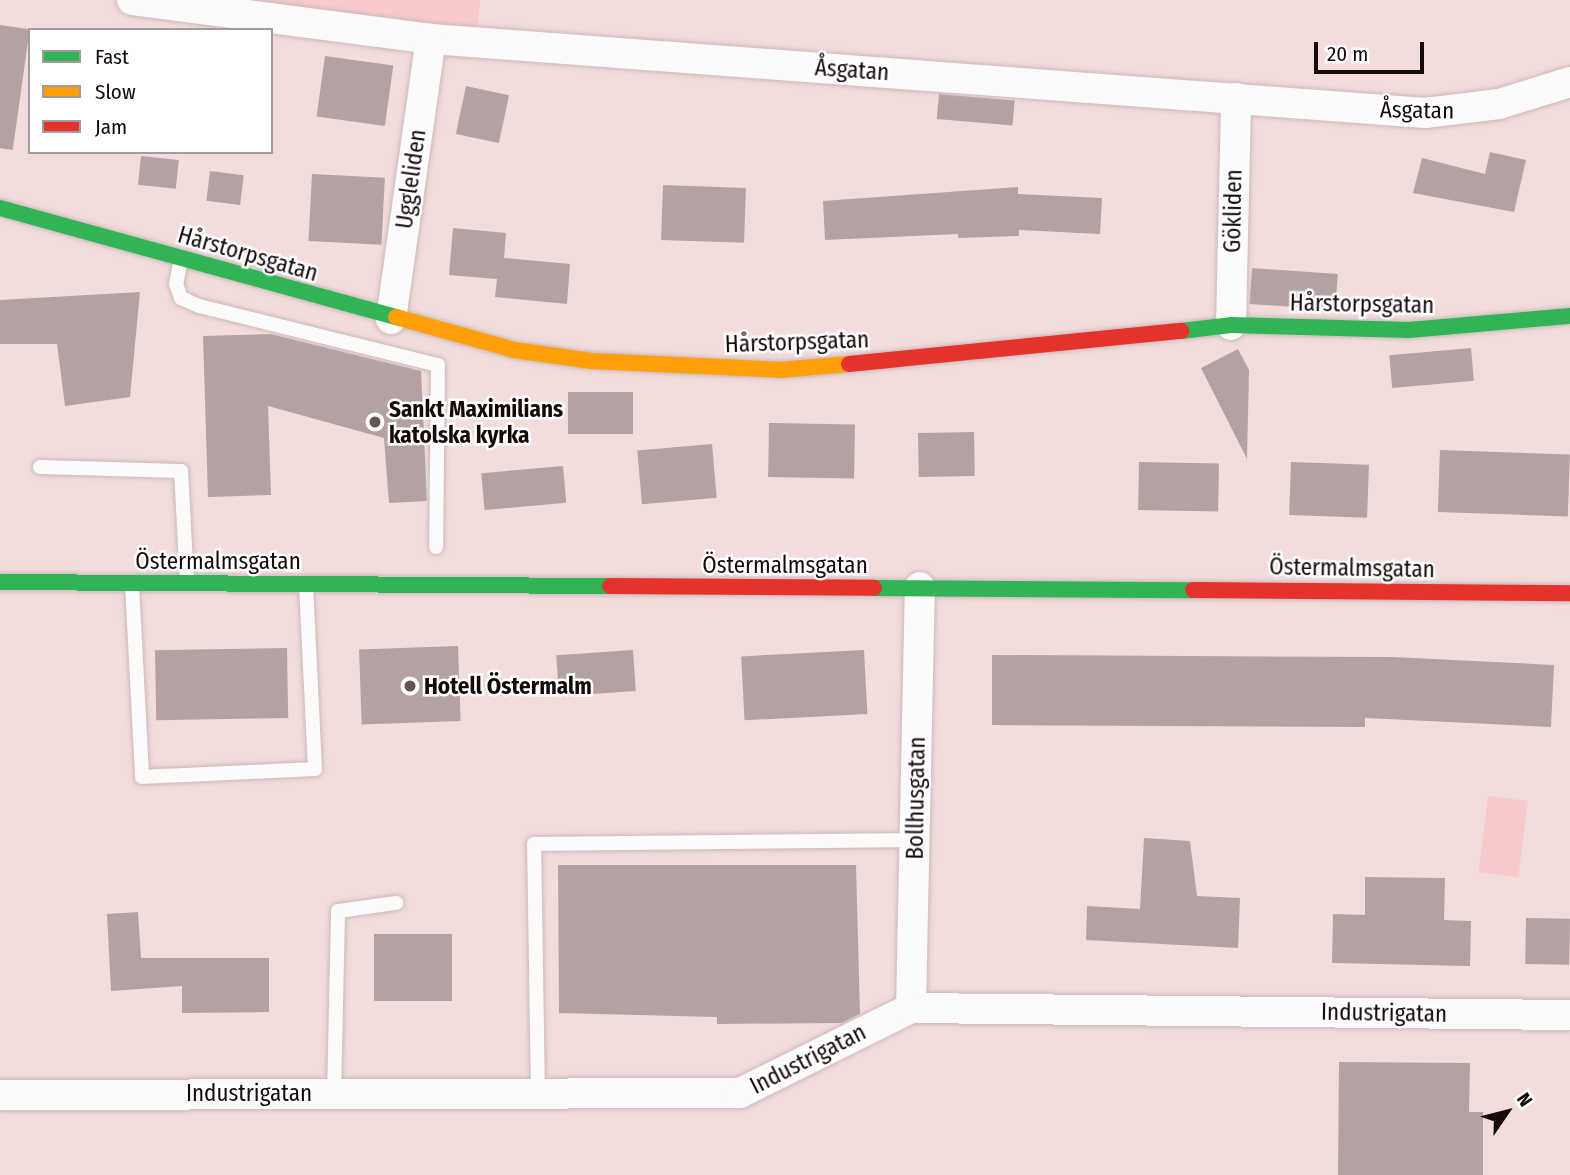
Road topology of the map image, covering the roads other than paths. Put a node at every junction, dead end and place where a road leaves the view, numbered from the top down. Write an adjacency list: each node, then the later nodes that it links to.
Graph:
1 (132, 0): 2 (street, Åsgatan)
2 (431, 39): 4 (street, Åsgatan); 8 (street, Uggleliden)
3 (1570, 82): 4 (street, Åsgatan)
4 (1236, 98): 9 (street, Gökliden)
5 (0, 208): 6 (street, Hårstorpsgatan)
6 (181, 259): 8 (street, Hårstorpsgatan); 11 (lane)
7 (1570, 316): 9 (street, Hårstorpsgatan)
8 (391, 318): 9 (street, Hårstorpsgatan)
9 (1231, 325)
10 (40, 467): 14 (lane)
11 (436, 547)
12 (0, 582): 13 (street, Östermalmsgatan)
13 (132, 584): 14 (street, Östermalmsgatan); 15 (lane)
14 (187, 584): 15 (street, Östermalmsgatan)
15 (306, 584): 16 (street, Östermalmsgatan)
16 (920, 587): 17 (street, Östermalmsgatan); 18 (street, Bollhusgatan)
17 (1570, 593)
18 (915, 840): 20 (street, Bollhusgatan); 23 (lane)
19 (396, 903): 22 (lane)
20 (911, 1008): 21 (street, Industrigatan); 23 (street, Industrigatan)
21 (1570, 1015)
22 (334, 1093): 23 (street, Industrigatan); 24 (street, Industrigatan)
23 (538, 1094)
24 (0, 1095)

